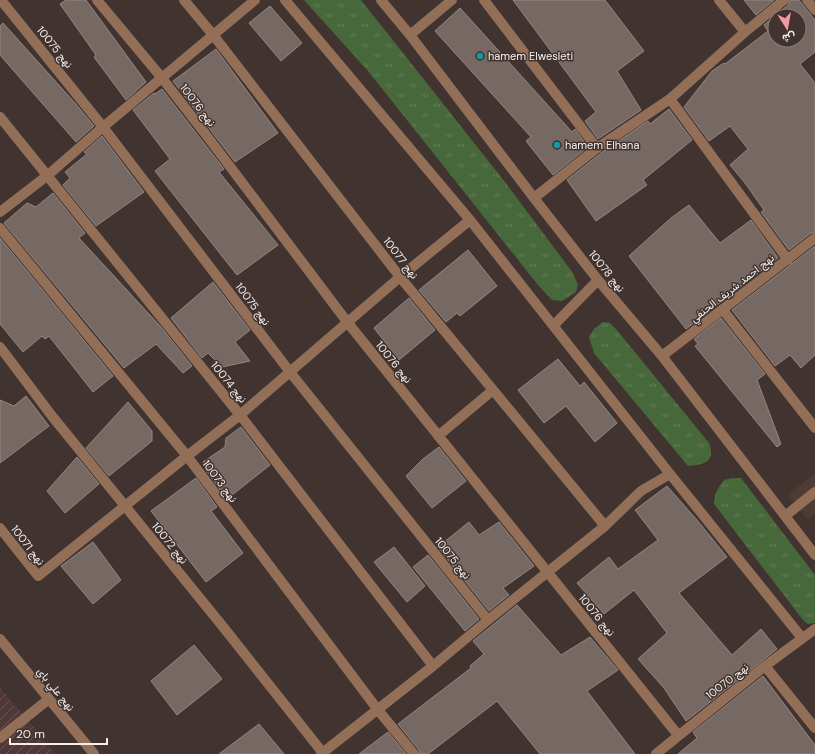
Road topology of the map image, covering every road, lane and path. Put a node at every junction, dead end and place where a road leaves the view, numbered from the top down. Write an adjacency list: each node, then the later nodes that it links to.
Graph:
1 (2, 0): 19 (street, نهج 10075)
2 (98, 0): 16 (street, نهج 10076)
3 (184, 0): 15 (street, نهج 10077)
4 (255, 0): 15 (street)
5 (285, 0): 24 (street)
6 (381, 0): 14 (street, نهج 10078)
7 (452, 0): 14 (street)
8 (484, 0): 20 (street)
9 (719, 0): 13 (street)
10 (784, 0): 13 (street)
11 (807, 0): 12 (street)
12 (815, 10)
13 (745, 32): 17 (street)
14 (410, 35): 22 (street, نهج 10078)
15 (214, 36): 16 (street); 28 (street, نهج 10077)
16 (162, 78): 19 (street); 31 (street, نهج 10076)
17 (670, 99): 20 (street); 27 (street)
18 (0, 116): 21 (street, نهج 10074)
19 (103, 127): 21 (street); 35 (street, نهج 10075)
20 (597, 148): 22 (street)
21 (48, 176): 23 (street); 37 (street, نهج 10074)
22 (534, 198): 29 (street, نهج 10078)
23 (0, 212)
24 (470, 220): 28 (street); 32 (street)
25 (0, 228): 40 (street, نهج 10073)
26 (815, 238): 27 (street, نهج احمد شريف الحنفي)
27 (788, 260): 30 (street, نهج احمد شريف الحنفي)
28 (400, 277): 31 (street); 36 (street, نهج 10077)
29 (598, 280): 32 (street); 34 (street, نهج 10078)
30 (723, 310): 34 (street, نهج احمد شريف الحنفي); 38 (street)
31 (348, 323): 35 (street); 39 (street, نهج 10076)
32 (554, 325): 41 (street)
33 (0, 347): 43 (street, نهج 10072)
34 (662, 356): 44 (street, نهج 10078)
35 (290, 372): 37 (street); 49 (street, نهج 10075)
36 (493, 390): 39 (street); 45 (street, نهج 10077)
37 (240, 415): 40 (street); 53 (street, نهج 10074)
38 (815, 428)
39 (438, 436): 48 (street, نهج 10076)
40 (187, 456): 43 (street); 56 (street, نهج 10073)
41 (670, 474): 45 (street); 51 (street)
42 (815, 492): 44 (street)
43 (126, 506): 46 (street, نهج 10071); 60 (street, نهج 10072)
44 (785, 516): 47 (street, نهج 10078)
45 (605, 526): 48 (street)
46 (0, 528)
47 (815, 555)
48 (546, 572): 49 (street); 58 (street, نهج 10076)
49 (488, 620): 53 (street)
50 (815, 629): 51 (street, نهج 10070)
51 (802, 638): 54 (street, نهج 10070)
52 (0, 639): 55 (street, نهج علي باي)
53 (433, 666): 56 (street)
54 (765, 666): 57 (street); 58 (street, نهج 10070)
55 (49, 699): 59 (street); 61 (street, نهج علي باي)
56 (378, 710): 60 (street); 62 (street, نهج 10073)
57 (815, 728)
58 (678, 735): 63 (street, نهج 10070)
59 (0, 738)
60 (322, 753)
61 (94, 754)
62 (414, 754)
63 (656, 754)

